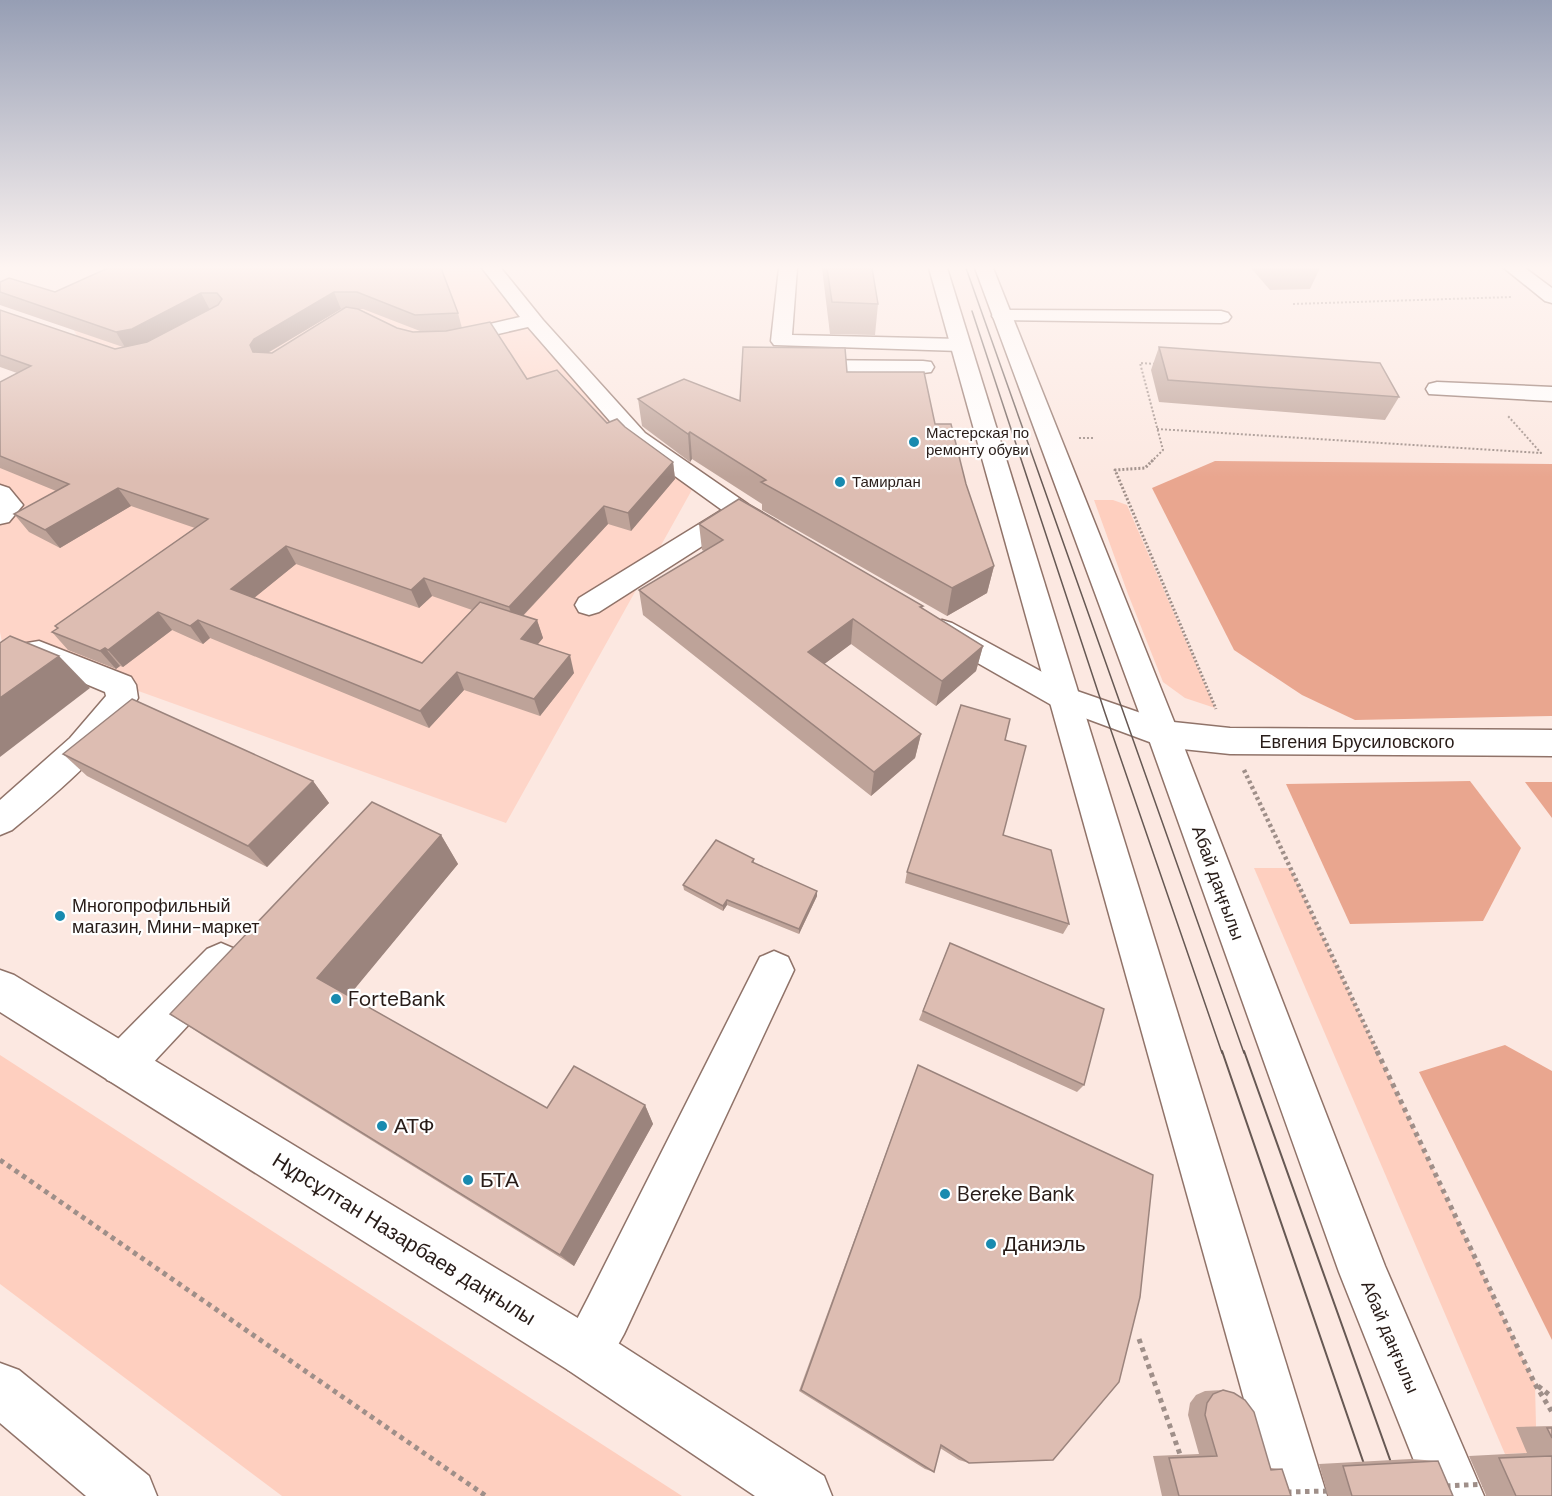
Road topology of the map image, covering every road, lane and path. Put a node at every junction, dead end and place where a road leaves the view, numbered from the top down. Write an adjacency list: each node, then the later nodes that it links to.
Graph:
1 (455, 338): 6 (main road)
2 (549, 338): 16 (main road)
3 (781, 338): 7 (main road)
4 (958, 338): 7 (main road)
5 (1010, 338): 23 (main road, Абай даңғылы)
6 (426, 341)
7 (964, 357): 22 (main road)
8 (1164, 365): 12 (path)
9 (1437, 389): 10 (main road)
10 (1552, 394)
11 (1518, 416): 12 (path)
12 (1157, 429): 24 (path)
13 (1075, 438): 14 (path)
14 (1094, 438)
15 (0, 493): 17 (main road)
16 (740, 511): 18 (main road); 19 (main road)
17 (0, 516)
18 (791, 541)
19 (589, 605)
20 (926, 620): 22 (main road, Евгения Брусиловского)
21 (0, 666): 26 (main road)
22 (1066, 699): 23 (main road, Евгения Брусиловского); 42 (main road)
23 (1163, 734): 24 (main road, Евгения Брусиловского); 40 (main road, Абай даңғылы)
24 (1230, 741): 25 (main road, Евгения Брусиловского); 34 (path)
25 (1552, 743)
26 (0, 820)
27 (243, 939): 30 (main road)
28 (774, 970): 33 (main road)
29 (0, 989): 30 (main road, Нұрсұлтан Назарбаев даңғылы)
30 (122, 1065): 33 (main road, Нұрсұлтан Назарбаев даңғылы)
31 (0, 1160): 44 (path)
32 (1139, 1339): 39 (path)
33 (586, 1352): 45 (main road, Нұрсұлтан Назарбаев даңғылы)
34 (1535, 1384): 36 (path); 37 (path)
35 (0, 1389): 43 (main road)
36 (1552, 1396)
37 (1552, 1412)
38 (1193, 1465): 39 (path)
39 (1183, 1466)
40 (1462, 1488)
41 (1342, 1490): 42 (path, bridge)
42 (1291, 1494)
43 (129, 1496)
44 (486, 1496)
45 (804, 1496)

